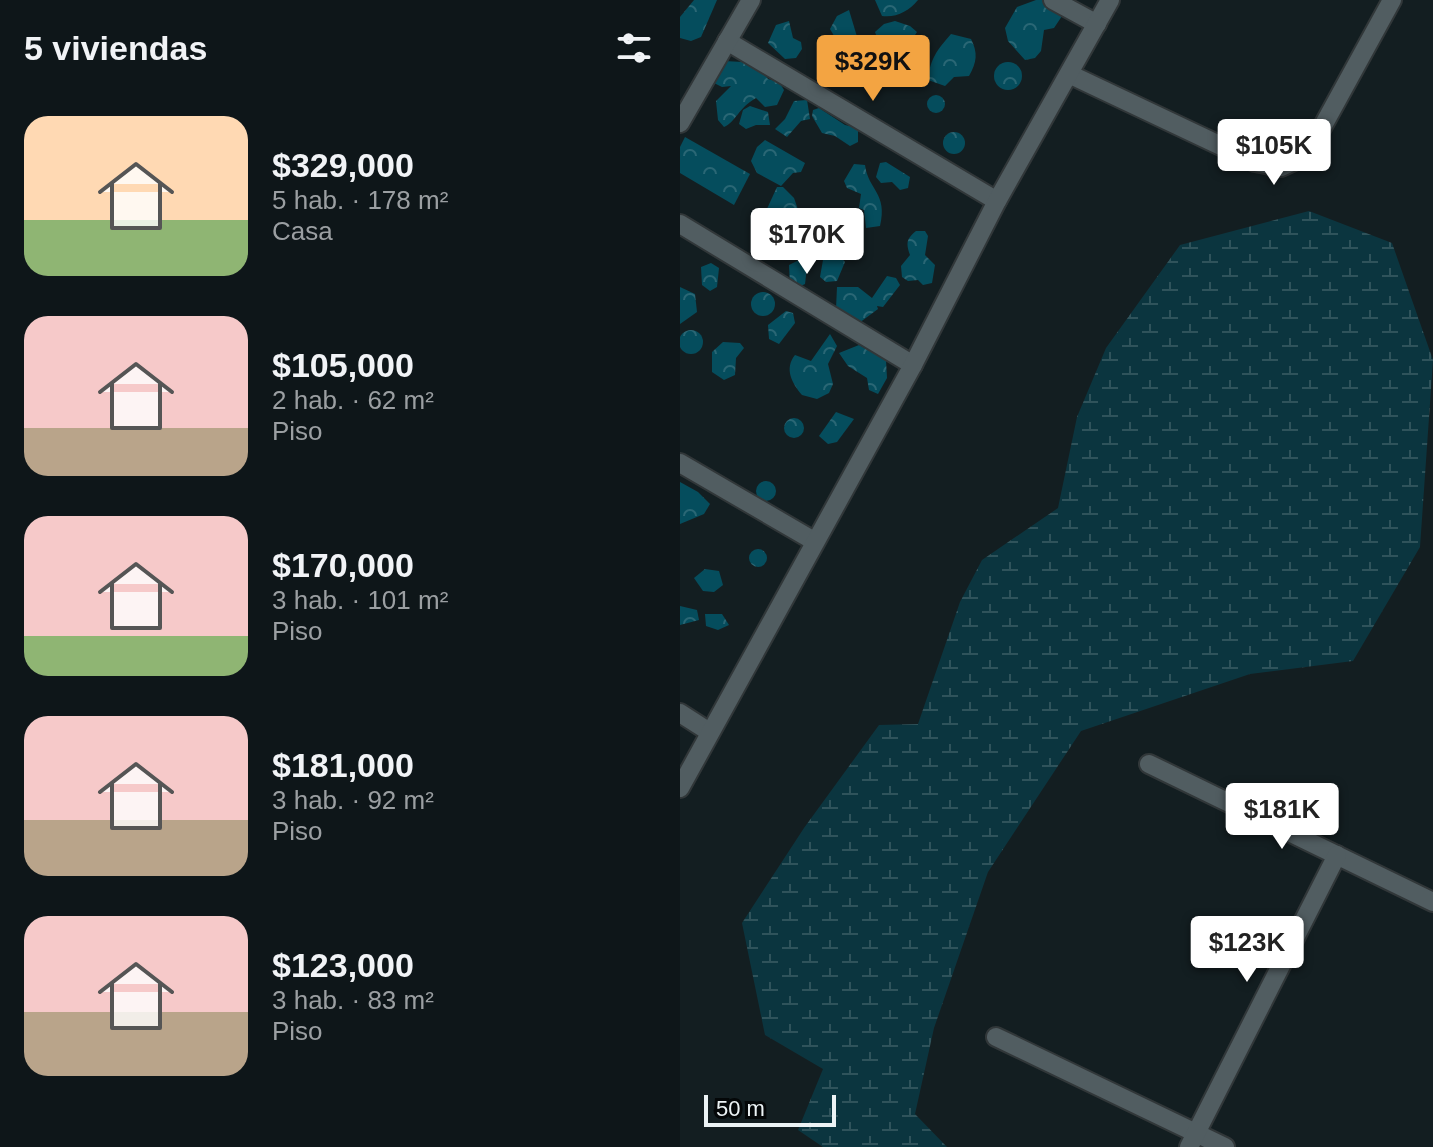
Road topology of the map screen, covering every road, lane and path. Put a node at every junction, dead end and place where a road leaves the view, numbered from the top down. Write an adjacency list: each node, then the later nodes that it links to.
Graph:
1 (751, 0): 6 (street)
2 (1053, 0): 5 (street)
3 (1110, 0): 5 (street)
4 (1392, 0): 7 (street)
5 (1097, 24): 7 (street)
6 (727, 41): 8 (street); 9 (street)
7 (1069, 74): 9 (street)
8 (680, 123)
9 (997, 201): 11 (street)
10 (680, 224): 11 (street)
11 (913, 365): 13 (street)
12 (680, 463): 13 (street)
13 (814, 541): 15 (street)
14 (680, 713): 15 (street)
15 (708, 731): 17 (street)
16 (1149, 764): 18 (street)
17 (680, 788)
18 (1337, 855): 19 (street); 21 (street)
19 (1433, 902)
20 (996, 1037): 21 (street)
21 (1191, 1140): 22 (street)
22 (1225, 1147)

